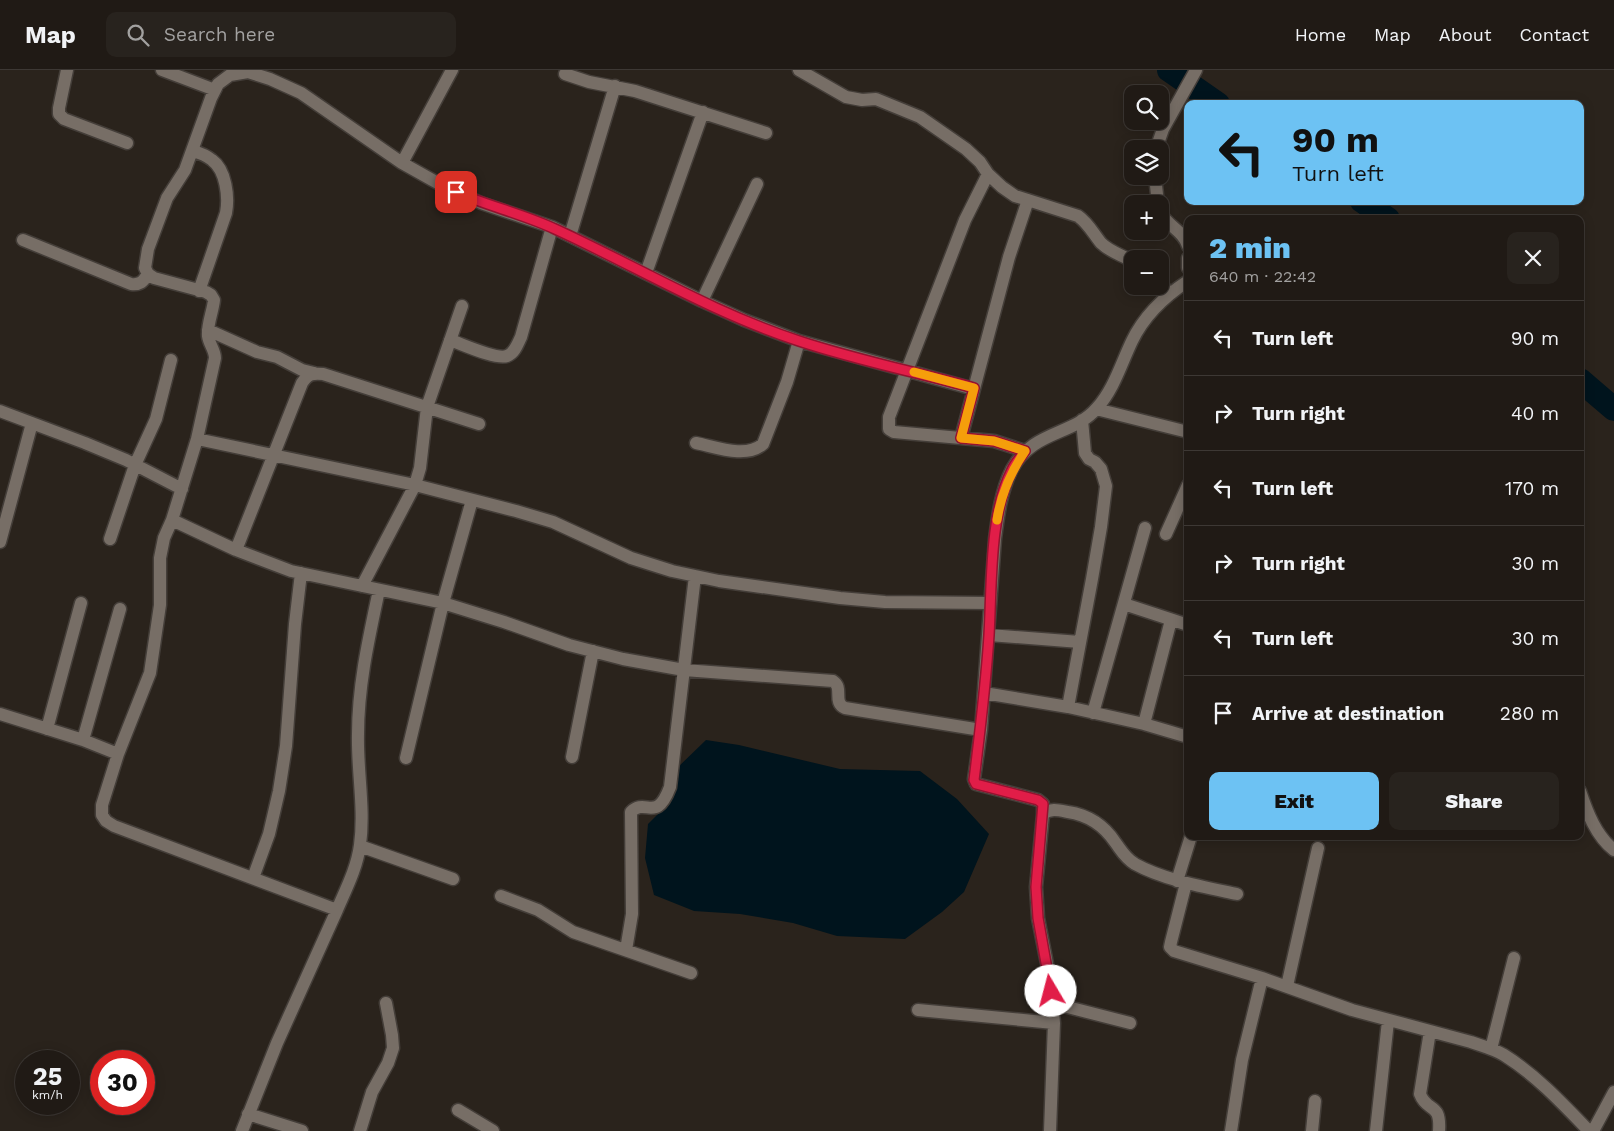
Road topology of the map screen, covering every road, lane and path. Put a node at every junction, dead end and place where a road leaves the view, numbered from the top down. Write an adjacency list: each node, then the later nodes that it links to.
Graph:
1 (67, 70): 12 (street)
2 (162, 70): 8 (street)
3 (452, 70): 14 (street)
4 (799, 70): 15 (street)
5 (565, 74): 7 (street)
6 (1194, 75): 11 (street)
7 (615, 86): 9 (street); 20 (street)
8 (215, 90): 13 (street); 14 (street)
9 (703, 112): 10 (street); 24 (street)
10 (766, 133)
11 (1159, 140)
12 (128, 143)
13 (193, 151): 25 (street); 27 (street)
14 (402, 163): 19 (street)
15 (988, 174): 17 (street); 36 (street)
16 (757, 184): 30 (street)
17 (1028, 200): 23 (street); 38 (street)
18 (1169, 224): 21 (street)
19 (552, 227): 20 (street); 33 (street)
20 (570, 236): 24 (street)
21 (1184, 238)
22 (23, 240): 25 (street)
23 (1124, 257)
24 (646, 273): 30 (street)
25 (148, 274): 27 (street)
26 (1184, 283): 28 (street)
27 (200, 291): 32 (street)
28 (1169, 292)
29 (1167, 295): 40 (street)
30 (702, 302): 34 (street)
31 (462, 306): 33 (street)
32 (208, 330): 37 (street); 47 (street)
33 (450, 340): 39 (street)
34 (799, 341): 36 (street); 48 (street)
35 (171, 360): 51 (street)
36 (907, 370): 38 (street); 46 (street)
37 (314, 373): 39 (street); 50 (street)
38 (974, 388): 46 (street)
39 (427, 408): 44 (street); 52 (street)
40 (1096, 409): 42 (street); 45 (street)
41 (0, 411): 43 (street)
42 (1082, 420): 49 (street); 74 (street)
43 (32, 423): 51 (street); 60 (street)
44 (479, 424)
45 (1184, 431)
46 (961, 438): 49 (street)
47 (196, 439): 50 (street); 53 (street)
48 (696, 443)
49 (1025, 451): 68 (street)
50 (274, 455): 52 (street); 61 (street)
51 (135, 465): 53 (street); 59 (street)
52 (415, 485): 55 (street); 64 (street)
53 (182, 489): 56 (street)
54 (1184, 493): 58 (street)
55 (472, 500): 63 (street); 67 (street)
56 (172, 520): 61 (street); 86 (street)
57 (1145, 528): 69 (street)
58 (1166, 534)
59 (110, 540)
60 (0, 542)
61 (236, 550): 62 (street)
62 (302, 574): 64 (street); 95 (street)
63 (695, 576): 68 (street); 76 (street)
64 (362, 586): 65 (street)
65 (379, 590): 67 (street); 92 (street)
66 (81, 603): 82 (street)
67 (444, 603): 75 (street); 88 (street)
68 (990, 603): 73 (street)
69 (1124, 604): 71 (street); 79 (street)
70 (120, 609): 85 (street)
71 (1171, 620): 72 (street); 81 (street)
72 (1184, 624)
73 (989, 635): 74 (street); 77 (street)
74 (1080, 642): 78 (street)
75 (593, 651): 76 (street); 87 (street)
76 (684, 670): 83 (street); 101 (street)
77 (984, 693): 78 (street); 83 (street)
78 (1068, 707): 79 (street)
79 (1093, 713): 81 (street)
80 (0, 714): 82 (street)
81 (1144, 724): 84 (street)
82 (47, 729): 85 (street)
83 (981, 730): 90 (street)
84 (1184, 736)
85 (83, 740): 86 (street)
86 (118, 754): 95 (street)
87 (572, 757)
88 (406, 758)
89 (1584, 803): 94 (street)
90 (1043, 814): 97 (street); 107 (street)
91 (1190, 840): 97 (street)
92 (360, 846): 96 (street); 100 (street)
93 (1318, 848): 105 (street)
94 (1614, 850)
95 (253, 878): 100 (street)
96 (453, 879)
97 (1182, 882): 98 (street); 104 (street)
98 (1237, 894)
99 (501, 896): 101 (street)
100 (336, 910): 117 (street)
101 (626, 950): 103 (street)
102 (1514, 958): 113 (street)
103 (691, 973)
104 (1262, 978): 105 (street); 123 (street)
105 (1287, 986): 109 (street)
106 (386, 1003): 120 (street)
107 (1052, 1003): 110 (street); 111 (street)
108 (918, 1010): 110 (street)
109 (1388, 1021): 112 (street); 125 (street)
110 (1054, 1023): 122 (street)
111 (1130, 1023)
112 (1430, 1031): 113 (street); 126 (street)
113 (1491, 1049): 127 (street)
114 (1614, 1092): 127 (street)
115 (1315, 1101): 124 (street)
116 (458, 1110): 121 (street)
117 (248, 1114): 118 (street); 119 (street)
118 (242, 1131)
119 (302, 1131)
120 (360, 1131)
121 (493, 1131)
122 (1050, 1131)
123 (1231, 1131)
124 (1312, 1131)
125 (1376, 1131)
126 (1439, 1131)
127 (1591, 1131)

